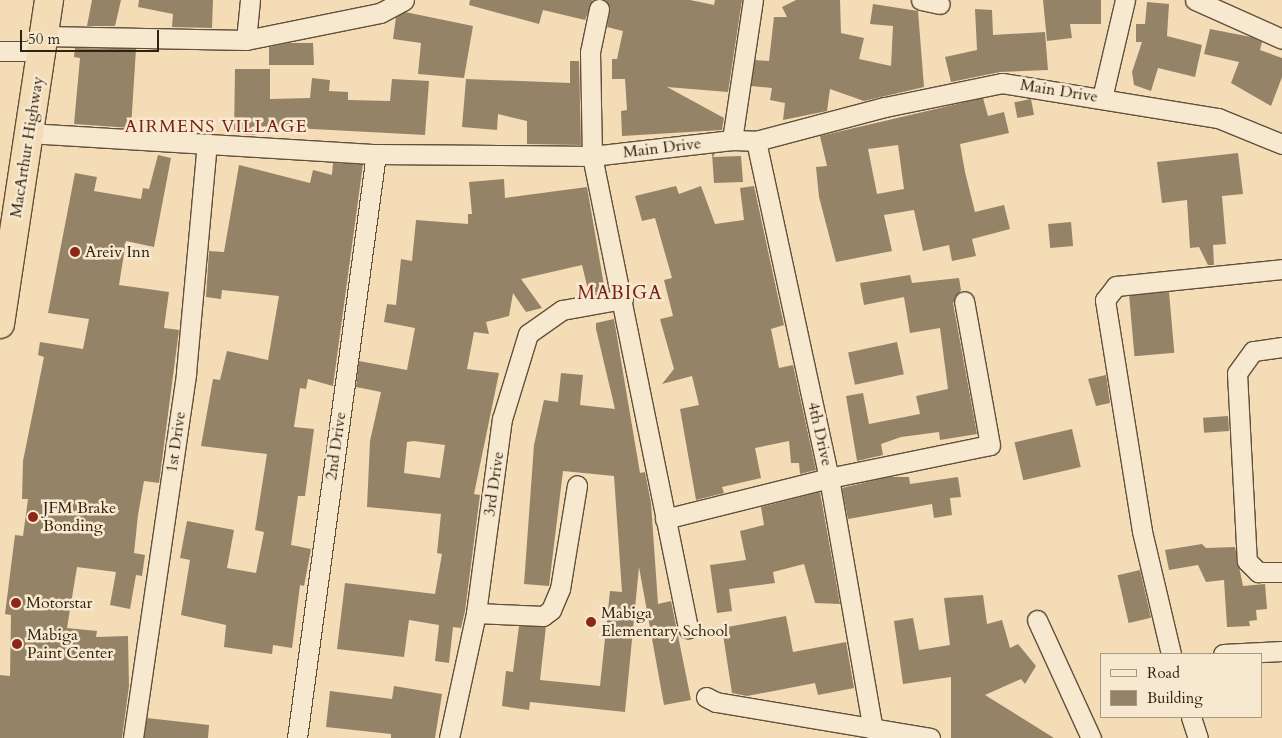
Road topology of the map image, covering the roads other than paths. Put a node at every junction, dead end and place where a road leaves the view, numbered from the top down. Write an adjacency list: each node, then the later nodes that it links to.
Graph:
1 (49, 0): 12 (highway, MacArthur Highway)
2 (250, 0): 10 (street)
3 (404, 0): 10 (street)
4 (753, 0): 16 (street)
5 (921, 0): 8 (street)
6 (1125, 0): 14 (street)
7 (1195, 0): 11 (street)
8 (940, 4)
9 (599, 9): 21 (street)
10 (246, 40): 12 (street)
11 (1282, 40)
12 (43, 43): 13 (street); 15 (highway, MacArthur Highway)
13 (0, 51)
14 (1102, 98): 17 (street, Main Drive); 19 (street, Main Drive)
15 (28, 133): 18 (street, Main Drive); 22 (highway, MacArthur Highway)
16 (732, 140): 17 (street, Main Drive); 21 (street, Main Drive)
17 (756, 141): 28 (street, 4th Drive)
18 (207, 144): 20 (street, Main Drive); 41 (street, 1st Drive)
19 (1282, 144)
20 (376, 154): 21 (street, Main Drive); 42 (street, 2nd Drive)
21 (592, 156): 24 (street)
22 (9, 206): 26 (highway, MacArthur Highway)
23 (1282, 269): 36 (street)
24 (622, 299): 30 (street); 32 (street, 3rd Drive)
25 (964, 300): 28 (street)
26 (0, 324)
27 (1282, 347): 31 (street)
28 (829, 478): 30 (street); 40 (street, 4th Drive)
29 (576, 484): 32 (street)
30 (664, 519): 34 (street)
31 (1282, 572)
32 (476, 613): 43 (street, 3rd Drive)
33 (1037, 620): 45 (street)
34 (688, 628)
35 (1282, 650): 37 (street)
36 (1171, 653)
37 (1238, 653)
38 (706, 697): 40 (street)
39 (1191, 718): 46 (street)
40 (873, 729): 44 (street)
41 (132, 738)
42 (297, 738)
43 (449, 738)
44 (930, 738)
45 (1090, 738)
46 (1198, 738)

